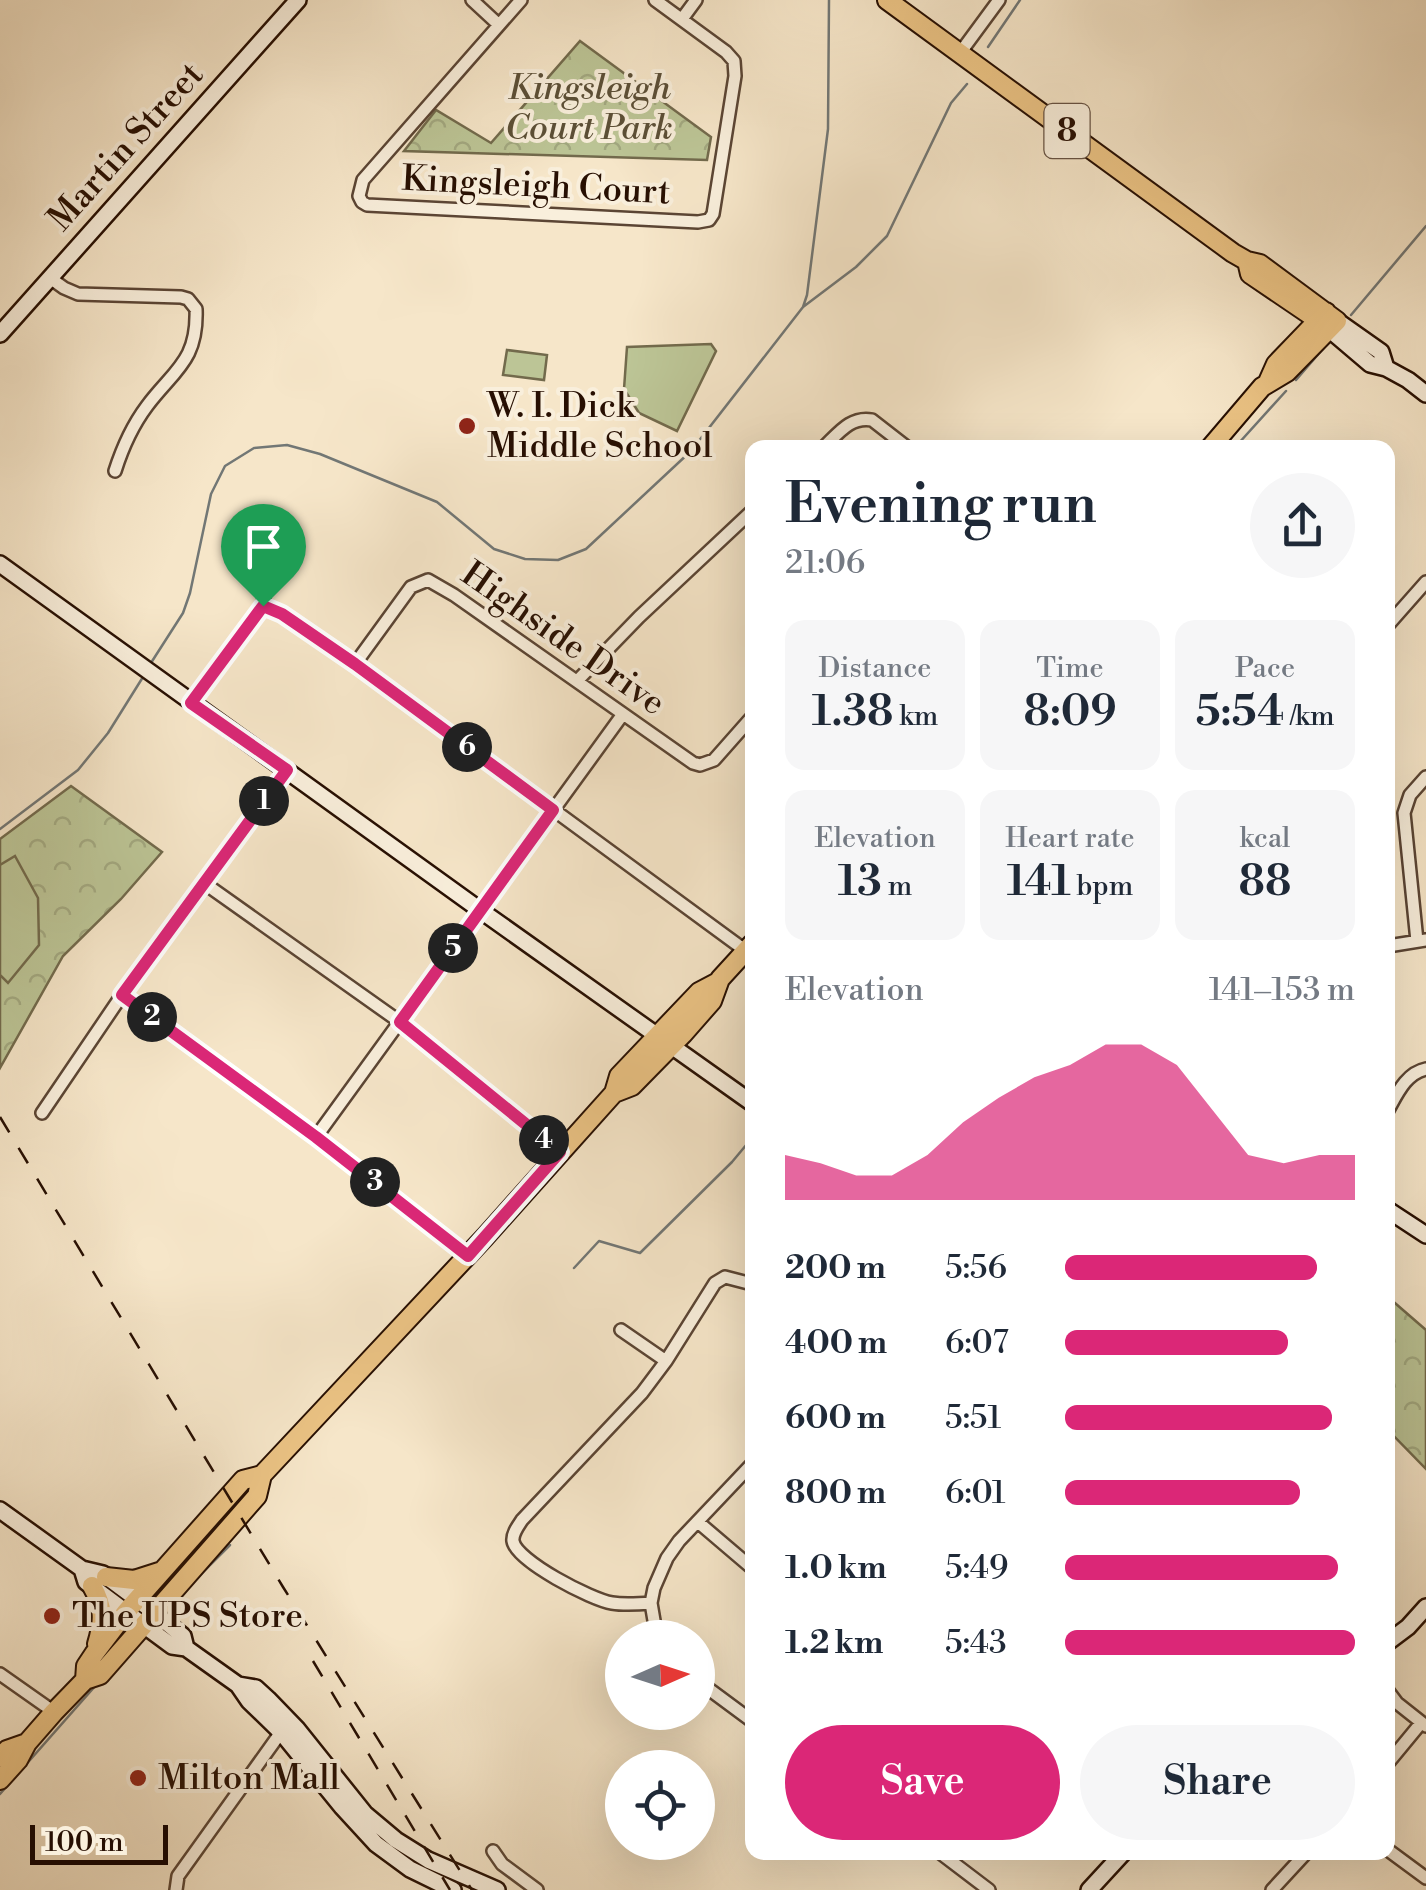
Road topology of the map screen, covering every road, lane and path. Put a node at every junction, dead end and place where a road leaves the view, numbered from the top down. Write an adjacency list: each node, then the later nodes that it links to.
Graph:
1 (298, 0): 11 (street, Martin Street)
2 (472, 0): 9 (street)
3 (521, 0): 9 (street, Kingsleigh Court)
4 (656, 0): 8 (street, Kingsleigh Court)
5 (696, 0): 8 (street)
6 (887, 0): 10 (main road, 8)
7 (998, 0): 10 (street)
8 (682, 19): 9 (street, Kingsleigh Court)
9 (499, 25)
10 (960, 53): 12 (main road, 8)
11 (50, 278): 13 (street, Martin Street); 18 (street)
12 (1328, 321): 14 (street, 8); 17 (main road)
13 (0, 334)
14 (1426, 394)
15 (831, 440): 16 (street)
16 (898, 440)
17 (1217, 440)
18 (115, 471)
19 (745, 518): 26 (street)
20 (270, 546): 23 (street)
21 (0, 564): 27 (street)
22 (1426, 582): 24 (street)
23 (263, 606): 25 (street); 27 (street)
24 (1395, 616)
25 (355, 664): 26 (street, Highside Drive); 32 (street)
26 (577, 681): 28 (street, Highside Drive)
27 (191, 703): 30 (street)
28 (623, 714): 29 (street, Highside Drive); 32 (street)
29 (745, 725)
30 (287, 770): 33 (street); 34 (street)
31 (1426, 777): 35 (street)
32 (553, 810): 34 (street); 36 (street)
33 (204, 883): 39 (street); 40 (street)
34 (480, 910): 40 (street); 41 (street)
35 (1422, 940): 37 (street)
36 (745, 944)
37 (1395, 945)
38 (745, 952): 41 (main road)
39 (122, 995): 45 (street); 46 (street)
40 (400, 1022): 46 (street); 47 (street)
41 (665, 1040): 43 (street); 47 (main road)
42 (1426, 1069): 44 (street)
43 (745, 1098)
44 (1395, 1099)
45 (42, 1113)
46 (316, 1137): 50 (street)
47 (560, 1152): 50 (main road)
48 (1395, 1215): 49 (street)
49 (1426, 1235)
50 (468, 1256): 55 (main road)
51 (745, 1282): 53 (street)
52 (621, 1330): 53 (street)
53 (666, 1361): 61 (street)
54 (745, 1472): 57 (street)
55 (262, 1475): 59 (main road); 64 (main road)
56 (0, 1510): 60 (street)
57 (698, 1522): 58 (street); 61 (street)
58 (745, 1562)
59 (163, 1571): 60 (main road); 62 (main road)
60 (93, 1577): 62 (street); 67 (main road)
61 (652, 1603): 65 (street)
62 (132, 1606): 64 (street); 67 (main road)
63 (1426, 1608): 66 (street)
64 (149, 1619): 69 (main road); 75 (street)
65 (655, 1620)
66 (1395, 1637)
67 (94, 1654): 69 (main road)
68 (0, 1674): 72 (street)
69 (85, 1680): 72 (main road)
70 (715, 1694): 73 (street)
71 (1395, 1700): 74 (street)
72 (54, 1712): 76 (main road)
73 (745, 1716)
74 (1424, 1725): 77 (street)
75 (286, 1727): 86 (street); 87 (street); 88 (street)
76 (27, 1743): 78 (main road); 79 (main road)
77 (1395, 1756)
78 (0, 1757)
79 (0, 1780)
80 (494, 1852): 89 (street)
81 (1395, 1855): 85 (street)
82 (953, 1860): 90 (street)
83 (1117, 1860): 91 (street)
84 (1299, 1860): 92 (street)
85 (1426, 1878)
86 (176, 1890)
87 (453, 1890)
88 (497, 1890)
89 (537, 1890)
90 (989, 1890)
91 (1089, 1890)
92 (1272, 1890)

